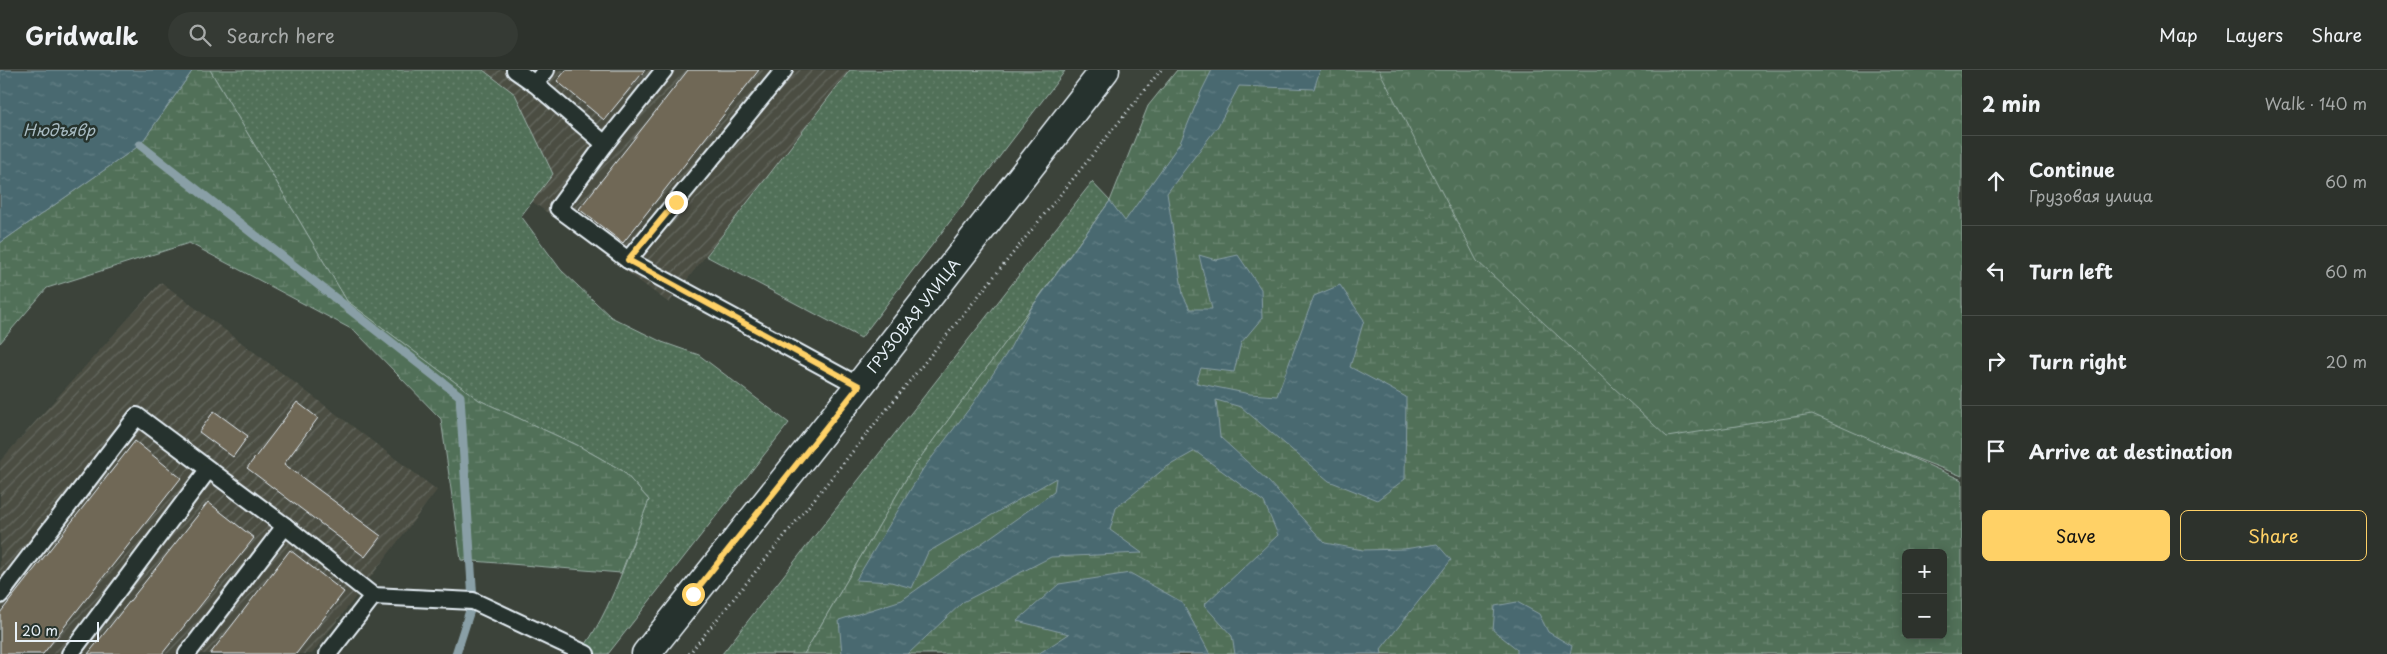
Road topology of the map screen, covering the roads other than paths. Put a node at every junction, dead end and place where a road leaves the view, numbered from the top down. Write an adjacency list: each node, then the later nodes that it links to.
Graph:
1 (516, 70): 6 (lane)
2 (546, 70): 6 (lane)
3 (664, 70): 7 (lane)
4 (784, 70): 8 (lane)
5 (1098, 72): 9 (main road, ГРУЗОВАЯ УЛИЦА)
6 (535, 84): 7 (lane)
7 (605, 144): 8 (lane)
8 (628, 260): 9 (lane)
9 (859, 386): 18 (main road, ГРУЗОВАЯ УЛИЦА)
10 (208, 470): 11 (lane); 12 (lane); 14 (lane)
11 (285, 526): 13 (lane); 15 (lane)
12 (0, 595)
13 (373, 596): 16 (lane); 17 (lane)
14 (70, 654)
15 (187, 654)
16 (328, 654)
17 (586, 654)
18 (646, 654)

